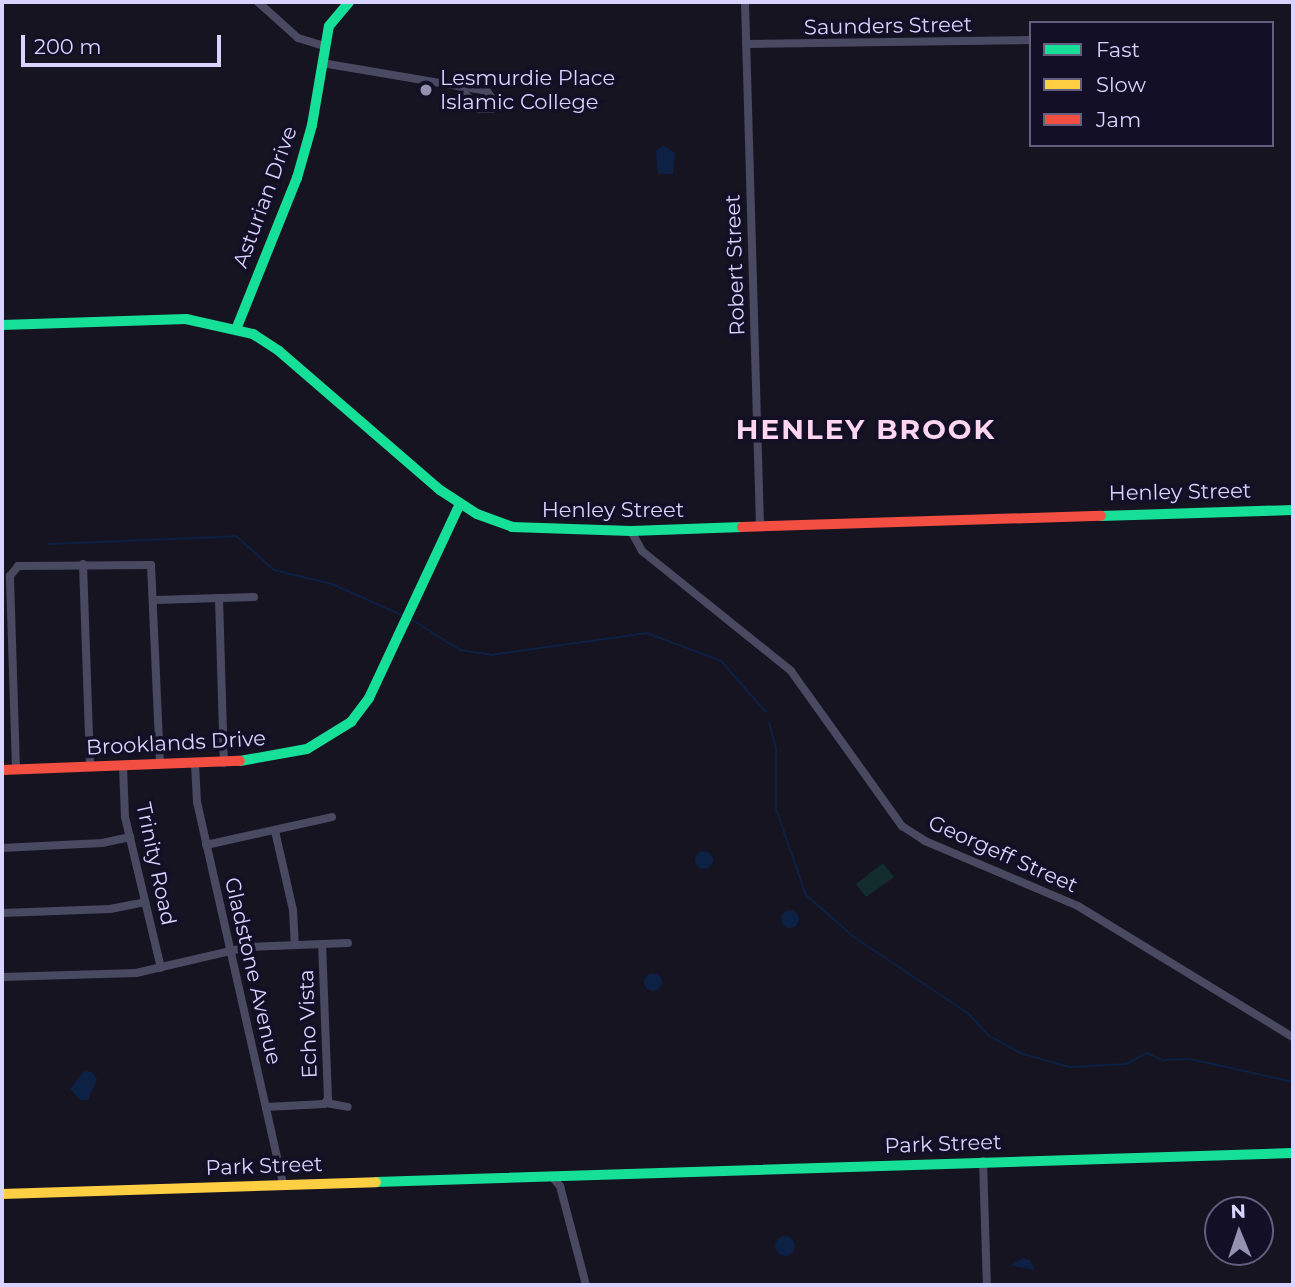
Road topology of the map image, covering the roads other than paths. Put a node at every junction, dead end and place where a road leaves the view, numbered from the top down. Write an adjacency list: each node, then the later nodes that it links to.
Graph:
1 (258, 2): 6 (street)
2 (349, 2): 6 (street, Asturian Drive)
3 (745, 2): 5 (street, Robert Street)
4 (1029, 40): 5 (street, Saunders Street)
5 (746, 44): 13 (street, Robert Street)
6 (325, 46): 7 (street, Asturian Drive)
7 (322, 63): 8 (street); 10 (street, Asturian Drive)
8 (461, 89)
9 (2, 325): 10 (street, Henley Street)
10 (237, 327): 11 (street, Henley Street)
11 (460, 504): 14 (street, Henley Street); 20 (street, Brooklands Drive)
12 (1293, 510): 13 (street, Henley Street)
13 (760, 527): 14 (street, Henley Street)
14 (631, 531): 40 (street, Georgeff Street)
15 (83, 564): 16 (street); 19 (street); 24 (street)
16 (6, 595): 26 (street)
17 (254, 597): 18 (street)
18 (219, 598): 19 (street); 20 (street)
19 (156, 600): 21 (street)
20 (225, 763): 22 (street, Brooklands Drive)
21 (160, 764): 22 (street, Brooklands Drive); 23 (street, Brooklands Drive)
22 (195, 764): 30 (street, Gladstone Avenue)
23 (122, 766): 24 (street, Brooklands Drive); 29 (street, Trinity Road)
24 (90, 767): 26 (street, Brooklands Drive)
25 (2, 769): 26 (street, Brooklands Drive)
26 (16, 769)
27 (332, 817): 28 (street)
28 (275, 831): 30 (street); 34 (street)
29 (130, 837): 31 (street); 32 (street, Trinity Road)
30 (206, 845): 37 (street, Gladstone Avenue)
31 (2, 848)
32 (145, 902): 33 (street); 38 (street, Trinity Road)
33 (2, 913)
34 (295, 943): 36 (street); 37 (street)
35 (348, 943): 36 (street)
36 (322, 944): 41 (street, Echo Vista)
37 (230, 951): 38 (street); 42 (street, Gladstone Avenue)
38 (160, 968): 39 (street)
39 (2, 978)
40 (1293, 1037)
41 (326, 1103): 42 (street, Echo Vista); 43 (street, Echo Vista)
42 (266, 1107): 49 (street, Gladstone Avenue)
43 (348, 1107)
44 (1293, 1153): 45 (street, Park Street)
45 (983, 1161): 46 (street, Park Street); 52 (street)
46 (594, 1174): 47 (street, Park Street); 48 (street, Park Street)
47 (527, 1177): 48 (street, Park Street); 49 (street, Park Street)
48 (553, 1178): 51 (street)
49 (284, 1185): 50 (street, Park Street)
50 (2, 1194)
51 (586, 1285)
52 (987, 1285)

